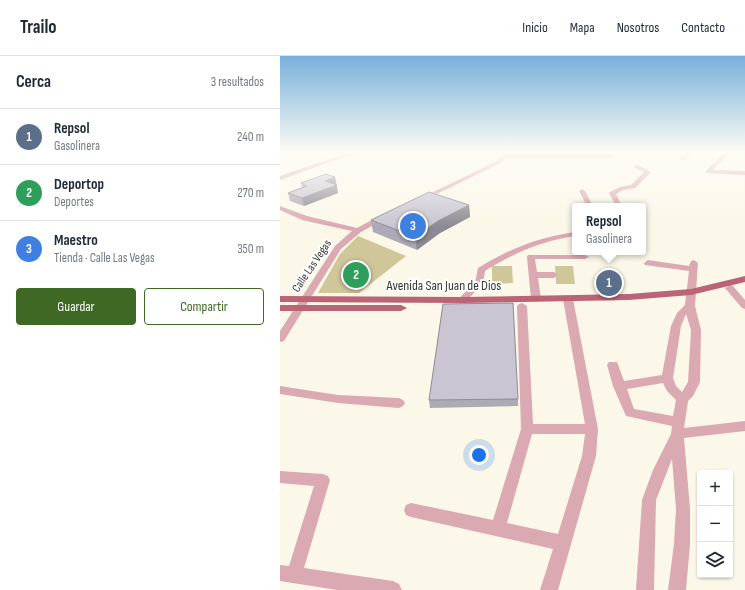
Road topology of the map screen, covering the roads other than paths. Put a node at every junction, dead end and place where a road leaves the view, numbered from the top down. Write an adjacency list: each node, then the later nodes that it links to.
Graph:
1 (468, 177): 4 (street)
2 (643, 177): 6 (street)
3 (582, 191): 5 (street)
4 (415, 202)
5 (588, 203)
6 (617, 203)
7 (280, 208): 9 (street)
8 (388, 215): 9 (street, Calle Las Vegas)
9 (358, 230): 23 (street, Calle Las Vegas)
10 (572, 234): 22 (street)
11 (585, 257): 13 (street)
12 (648, 263): 18 (street)
13 (533, 275): 14 (street); 21 (street)
14 (554, 275)
15 (745, 279): 18 (main road, Avenida San Juan de Dios)
16 (745, 286): 17 (main road, Avenida San Juan de Dios)
17 (730, 288): 18 (main road, Avenida San Juan de Dios); 26 (street)
18 (697, 291): 19 (main road, Avenida San Juan de Dios); 25 (street)
19 (568, 298): 21 (main road, Avenida San Juan de Dios); 38 (street)
20 (280, 299): 23 (main road, Avenida San Juan de Dios)
21 (536, 299): 22 (main road, Avenida San Juan de Dios); 24 (main road, Avenida San Juan de Dios)
22 (462, 300): 23 (main road, Avenida San Juan de Dios)
23 (302, 304): 24 (main road, Avenida San Juan de Dios); 27 (main road, Avenida San Juan de Dios); 28 (street, Calle Las Vegas)
24 (522, 306): 37 (street)
25 (690, 306): 30 (street); 33 (street)
26 (745, 306)
27 (280, 308)
28 (280, 339)
29 (613, 365): 31 (street)
30 (667, 378): 31 (street); 33 (street)
31 (619, 386): 36 (street)
32 (280, 390): 34 (street)
33 (682, 399): 36 (street)
34 (399, 403)
35 (745, 426): 36 (street)
36 (678, 428): 46 (street); 47 (street)
37 (527, 429): 38 (street); 41 (street)
38 (592, 429): 42 (street)
39 (280, 476): 43 (street)
40 (411, 510): 41 (street)
41 (498, 528): 42 (street)
42 (563, 543): 45 (street)
43 (287, 574): 44 (street)
44 (393, 590)
45 (549, 590)
46 (645, 590)
47 (677, 590)

